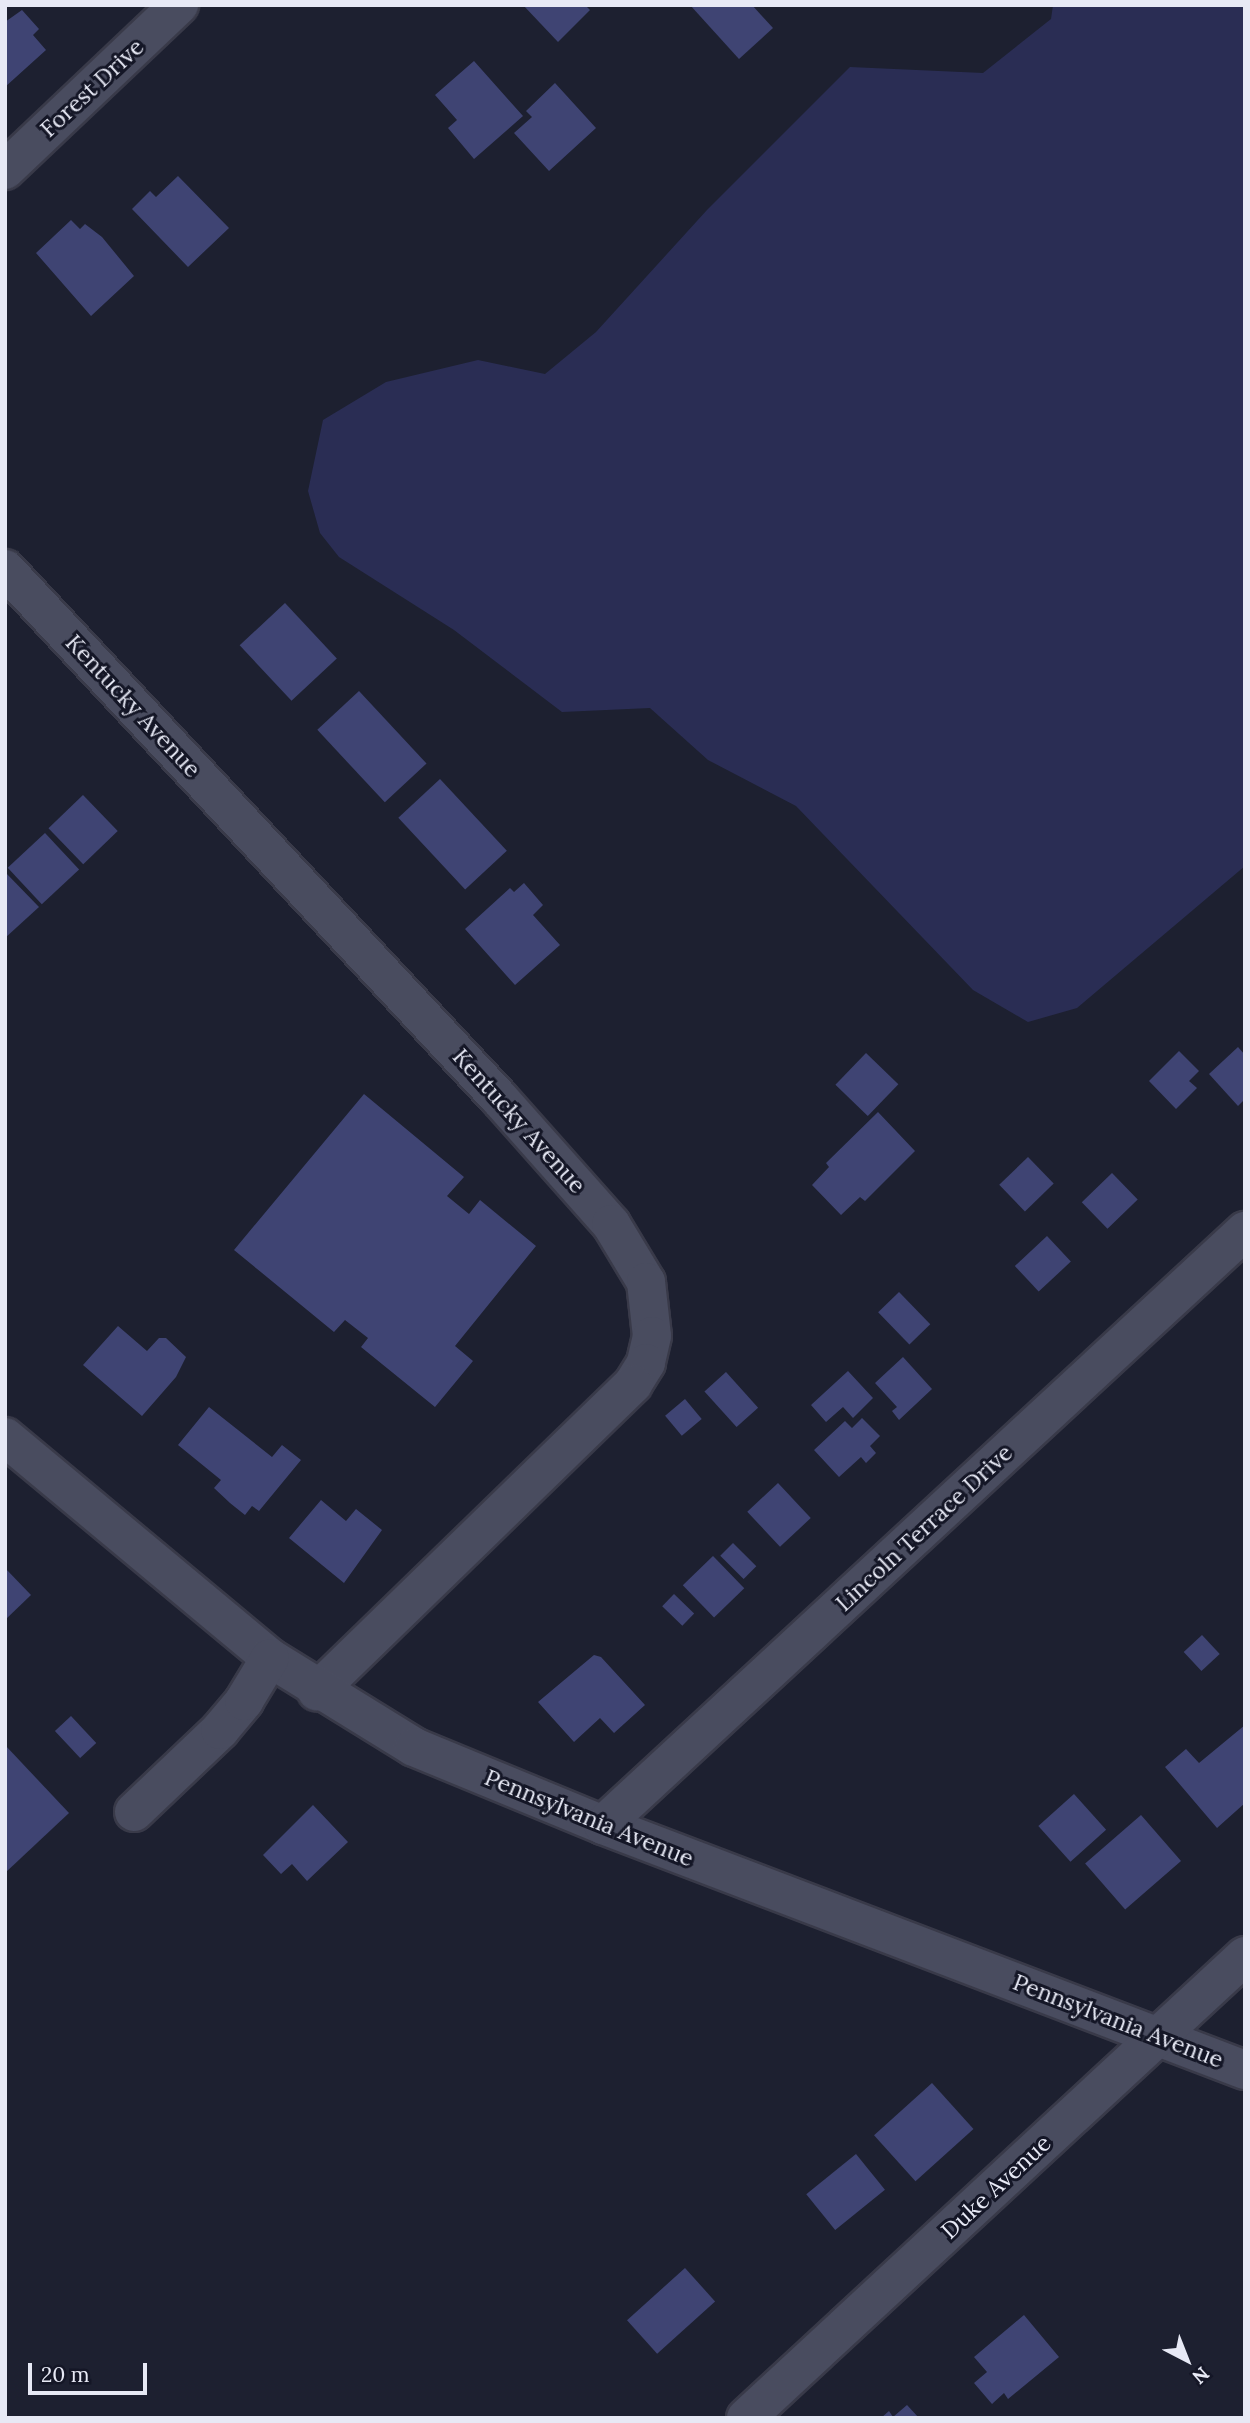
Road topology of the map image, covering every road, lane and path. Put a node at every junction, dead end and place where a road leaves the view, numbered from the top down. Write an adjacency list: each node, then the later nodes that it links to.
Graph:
1 (179, 5): 2 (street, Forest Drive)
2 (5, 170)
3 (5, 569): 7 (street, Kentucky Avenue)
4 (1245, 1231): 9 (street, Lincoln Terrace Drive)
5 (5, 1437): 6 (street, Pennsylvania Avenue)
6 (270, 1658): 7 (street, Pennsylvania Avenue); 8 (street)
7 (317, 1691): 9 (street, Pennsylvania Avenue)
8 (134, 1812)
9 (603, 1825): 11 (street, Pennsylvania Avenue)
10 (1245, 1956): 11 (street, Duke Avenue)
11 (1160, 2036): 12 (street, Pennsylvania Avenue); 13 (street, Duke Avenue)
12 (1245, 2070)
13 (746, 2418)

